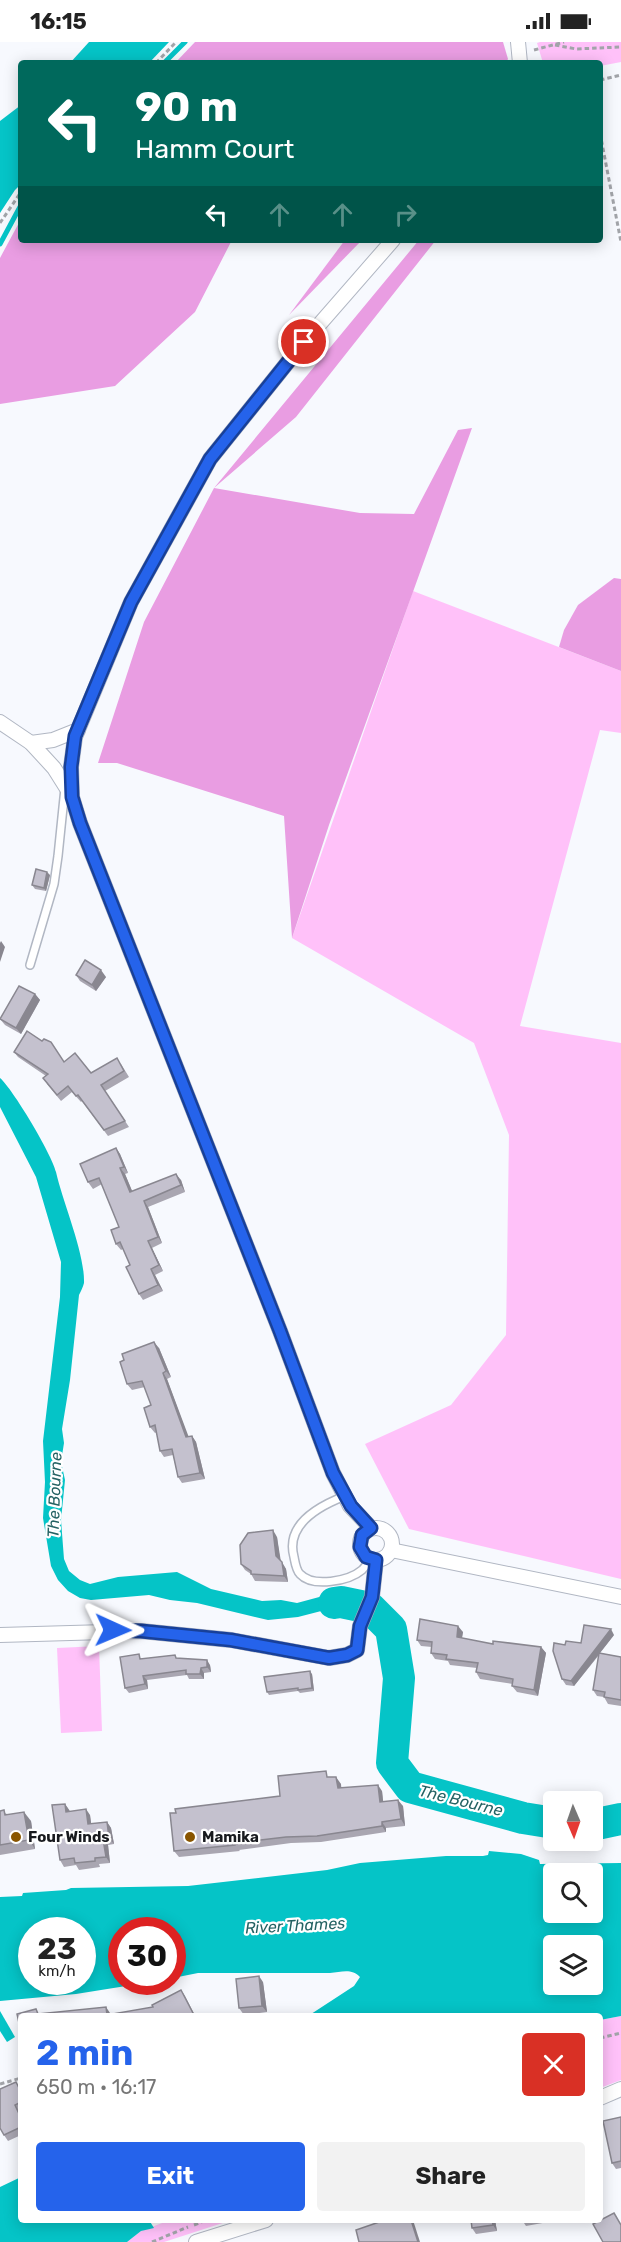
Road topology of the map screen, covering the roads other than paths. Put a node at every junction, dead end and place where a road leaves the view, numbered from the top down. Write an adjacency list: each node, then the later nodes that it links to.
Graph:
1 (390, 243): 3 (street)
2 (0, 722): 4 (street)
3 (78, 730): 4 (street); 5 (street)
4 (31, 743): 5 (street)
5 (69, 791): 6 (lane); 7 (street)
6 (30, 964)
7 (345, 1496): 8 (street); 10 (lane)
8 (371, 1528): 9 (street); 10 (street)
9 (392, 1550): 10 (street); 11 (street)
10 (373, 1560): 12 (street)
11 (621, 1597)
12 (0, 1635)
13 (621, 2089): 14 (street)
14 (603, 2097)
15 (256, 2223): 16 (street)
16 (196, 2242)

